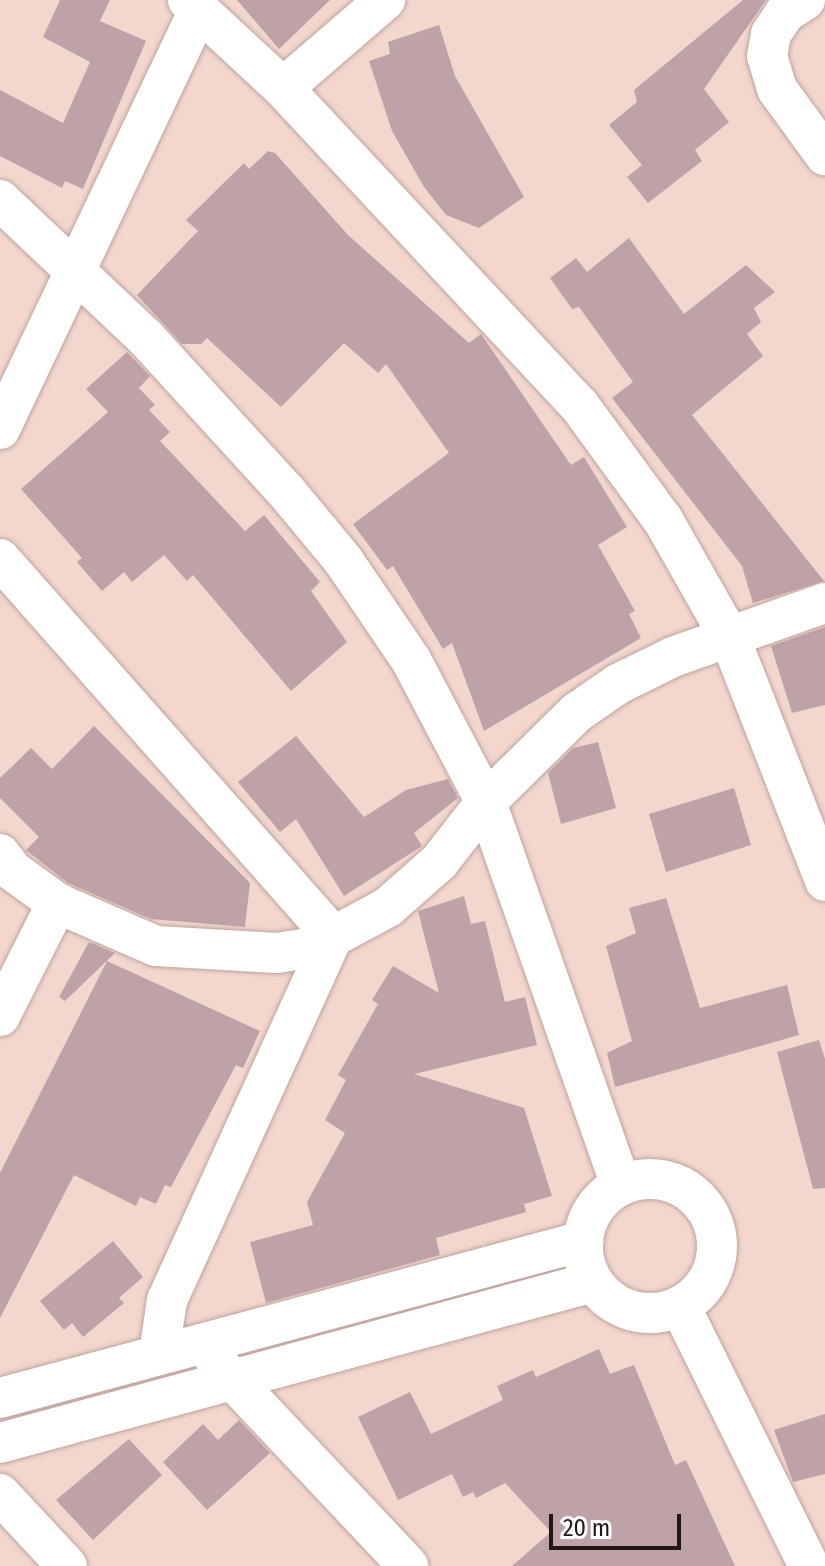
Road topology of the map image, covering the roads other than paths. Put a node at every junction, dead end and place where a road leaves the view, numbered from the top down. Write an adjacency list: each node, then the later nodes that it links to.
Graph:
1 (385, 0): 4 (street)
2 (805, 0): 5 (street)
3 (193, 5): 4 (street); 7 (street)
4 (283, 88): 11 (street)
5 (825, 155)
6 (0, 200): 7 (street)
7 (78, 273): 8 (street); 12 (street)
8 (0, 429)
9 (0, 559): 16 (street)
10 (825, 603): 11 (street)
11 (730, 638): 12 (street); 14 (street)
12 (486, 802): 16 (street); 18 (street)
13 (0, 854): 15 (street)
14 (825, 881)
15 (57, 903): 16 (street); 17 (street)
16 (333, 936): 23 (street)
17 (0, 1016)
18 (621, 1185): 19 (street); 21 (street)
19 (583, 1241): 20 (street); 22 (street)
20 (593, 1282): 21 (street); 24 (street)
21 (680, 1306): 30 (street)
22 (199, 1343): 23 (street); 24 (street)
23 (159, 1354): 25 (street)
24 (233, 1379): 26 (street); 29 (street)
25 (0, 1398)
26 (0, 1443)
27 (0, 1494): 28 (street)
28 (67, 1566)
29 (408, 1566)
30 (809, 1566)

